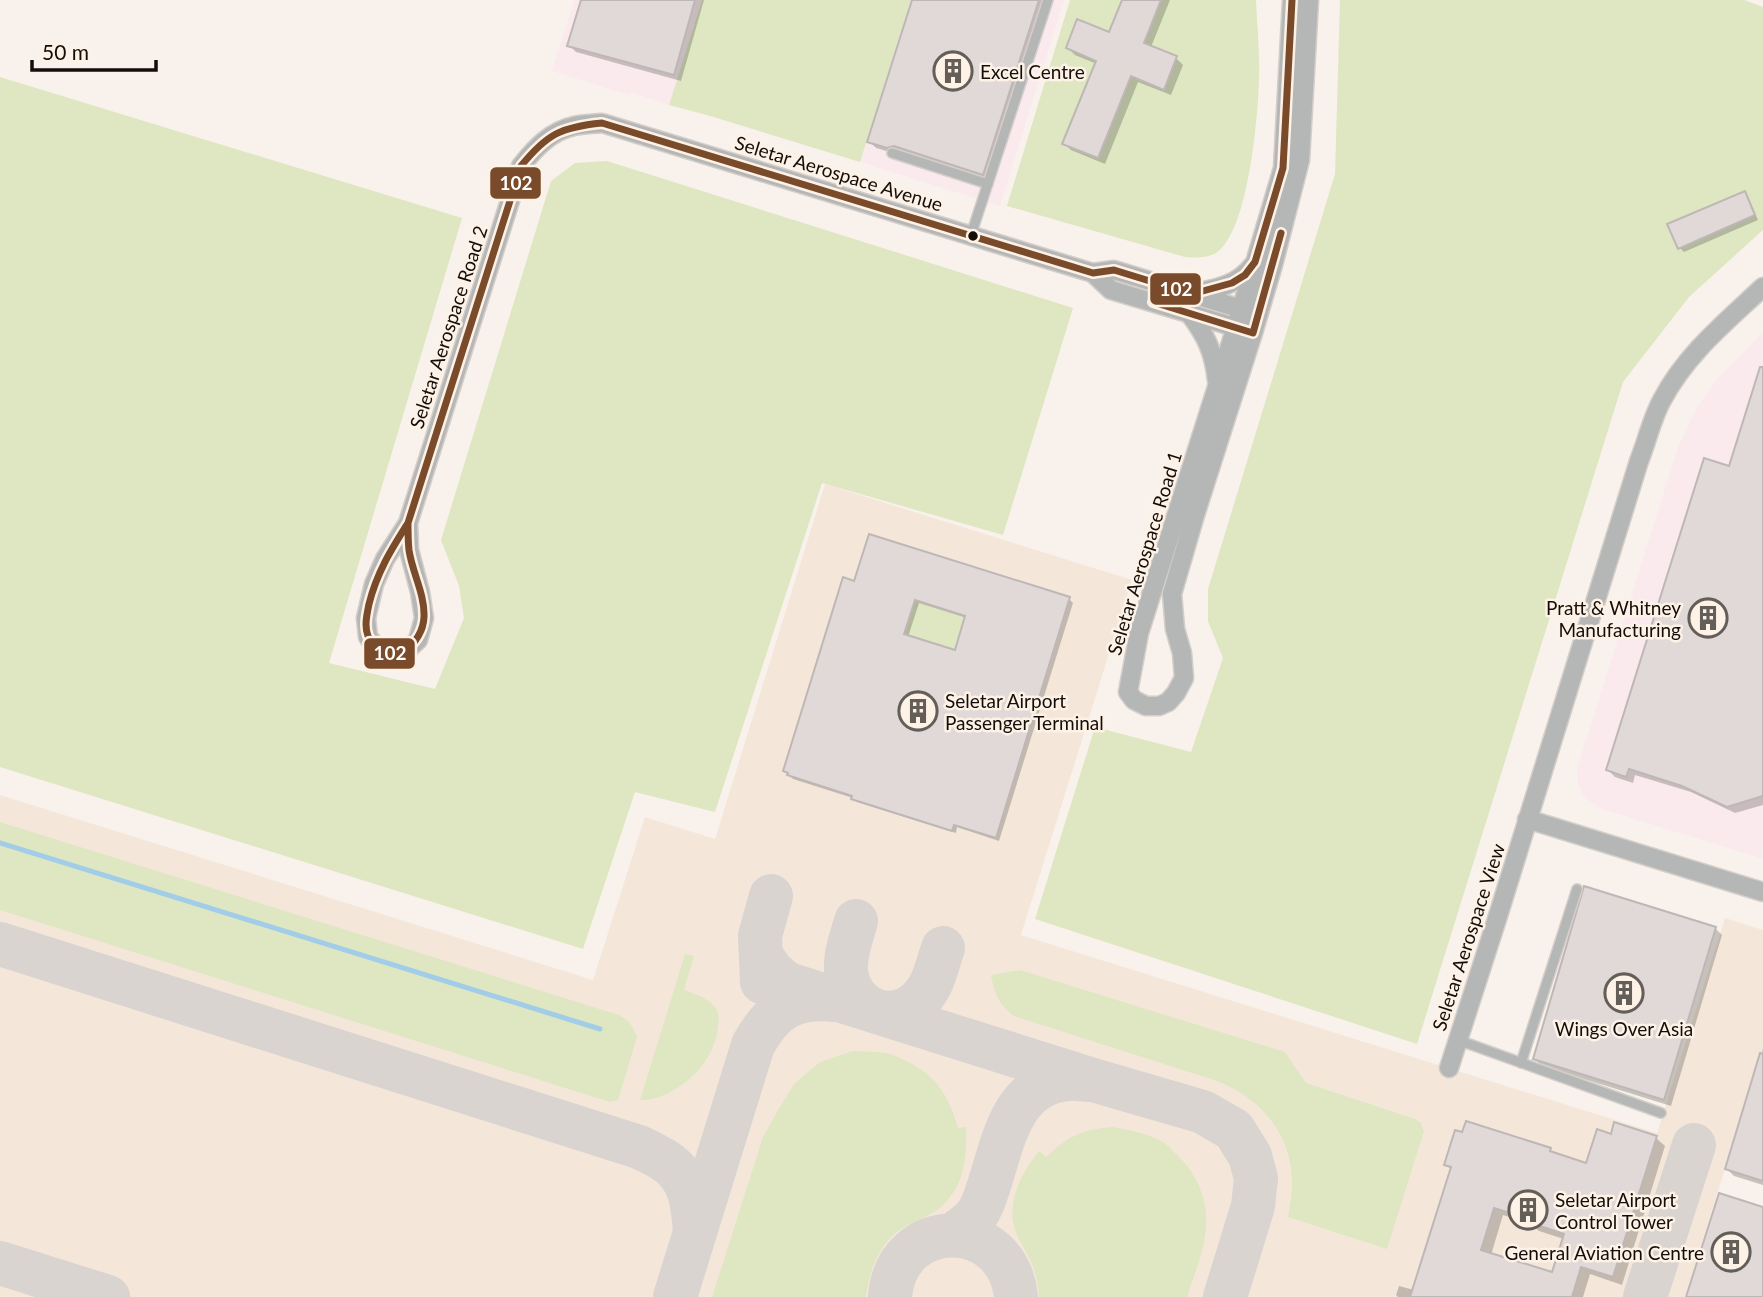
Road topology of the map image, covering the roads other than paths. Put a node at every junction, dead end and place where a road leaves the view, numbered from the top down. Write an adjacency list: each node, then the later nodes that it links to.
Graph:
1 (1048, 0): 6 (lane)
2 (1292, 0): 8 (street, Seletar Aerospace Road 1)
3 (1310, 0): 12 (street, Seletar Aerospace Road 1)
4 (572, 126): 7 (street, Seletar Aerospace Avenue); 17 (street, Seletar Aerospace Road 2)
5 (892, 153): 6 (lane)
6 (988, 184): 7 (lane)
7 (971, 235): 9 (street, Seletar Aerospace Avenue)
8 (1255, 262): 11 (street); 12 (street, Seletar Aerospace Road 1)
9 (1093, 273): 11 (street, Seletar Aerospace Avenue); 13 (street, Seletar Aerospace Avenue)
10 (1763, 287): 18 (street, Seletar Aerospace View)
11 (1192, 293): 12 (street, Seletar Aerospace Avenue)
12 (1250, 311): 14 (street, Seletar Aerospace Road 1)
13 (1188, 312): 14 (street, Seletar Aerospace Avenue); 15 (street)
14 (1245, 330): 15 (street, Seletar Aerospace Road 1); 16 (street, Seletar Aerospace Road 1)
15 (1218, 385): 16 (street, Seletar Aerospace Road 1)
16 (1187, 512): 16 (street, Seletar Aerospace Road 1)
17 (408, 523): 17 (street, Seletar Aerospace Road 2)
18 (1527, 819): 20 (street); 21 (street, Seletar Aerospace View)
19 (1577, 889): 22 (lane)
20 (1763, 892)
21 (1458, 1040): 22 (lane); 23 (street, Seletar Aerospace View)
22 (1521, 1063): 24 (lane)
23 (1449, 1068)
24 (1661, 1113)

